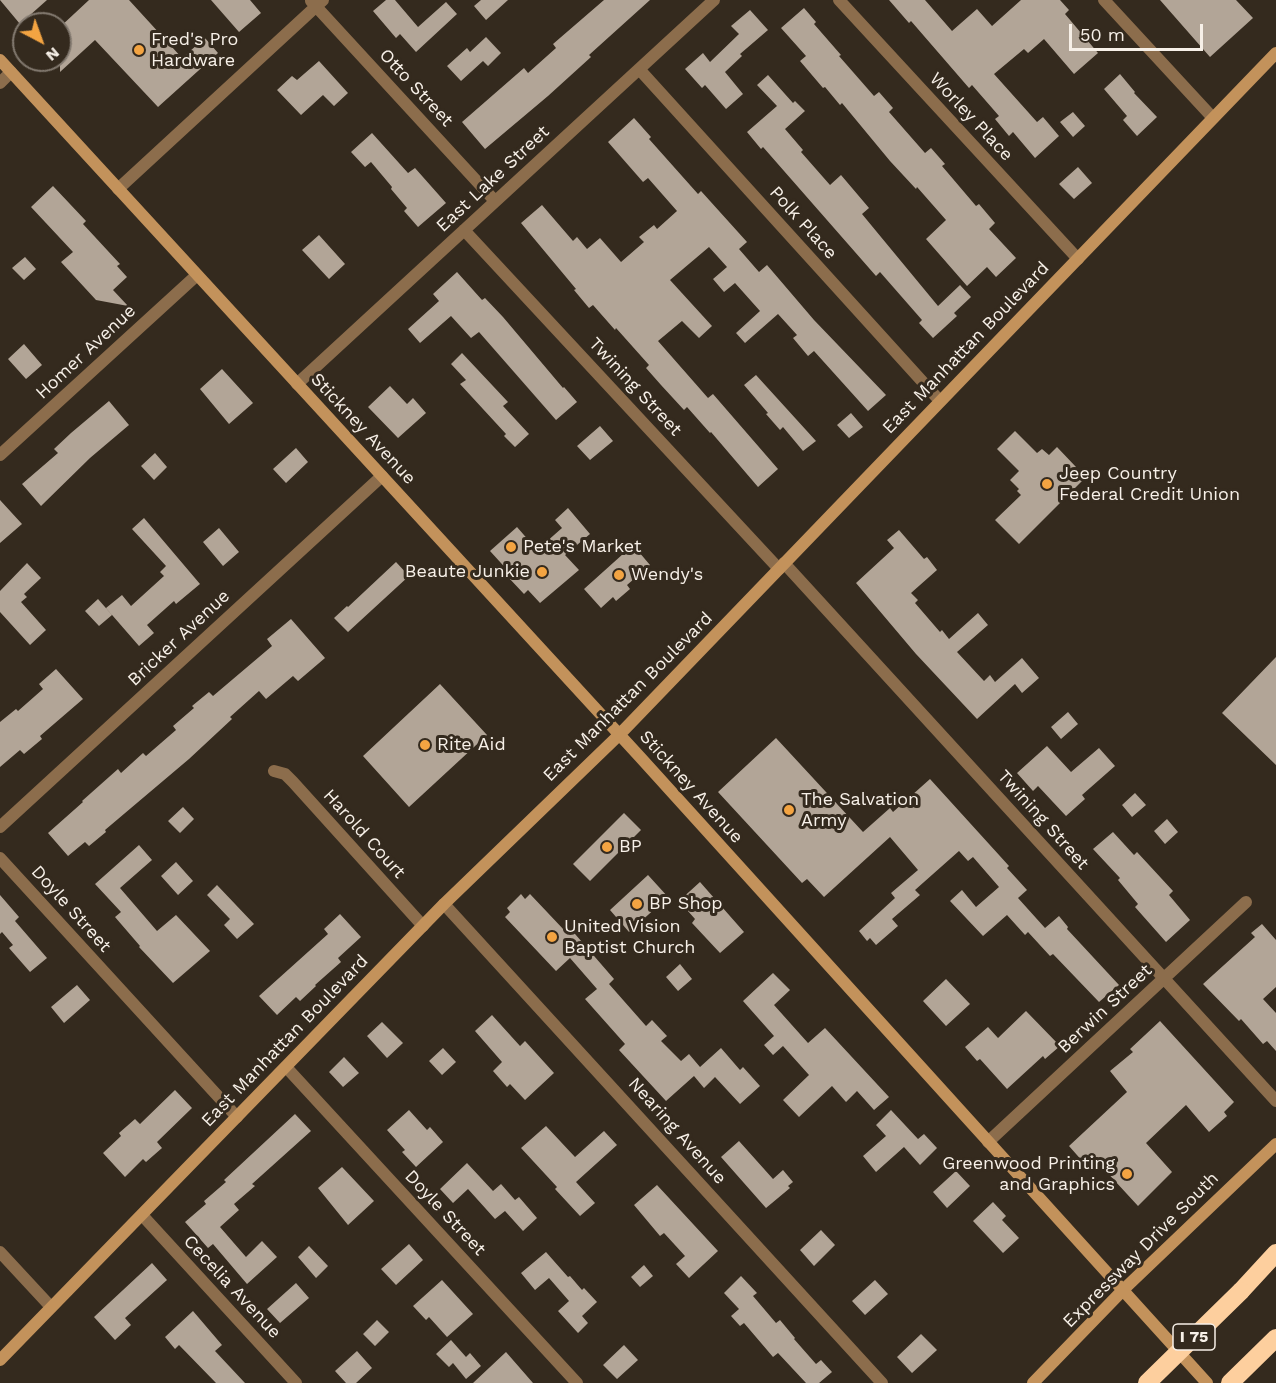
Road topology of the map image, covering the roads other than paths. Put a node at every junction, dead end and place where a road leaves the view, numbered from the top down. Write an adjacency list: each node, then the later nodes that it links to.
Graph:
1 (714, 0): 7 (street, East Lake Street)
2 (839, 0): 14 (street, Worley Place)
3 (1104, 0): 10 (street)
4 (317, 2): 11 (street); 12 (street, Otto Street)
5 (1276, 53): 10 (main road, East Manhattan Boulevard)
6 (0, 60): 8 (main road, Stickney Avenue)
7 (639, 69): 12 (street, East Lake Street); 17 (street, Polk Place)
8 (11, 72): 9 (street); 11 (main road, Stickney Avenue)
9 (0, 83)
10 (1213, 118): 14 (main road, East Manhattan Boulevard)
11 (118, 189): 15 (main road, Stickney Avenue)
12 (495, 201): 13 (street, East Lake Street)
13 (464, 230): 16 (street, East Lake Street); 20 (street, Twining Street)
14 (1078, 259): 17 (main road, East Manhattan Boulevard)
15 (197, 274): 16 (main road, Stickney Avenue); 18 (street, Homer Avenue)
16 (297, 384): 19 (main road, Stickney Avenue)
17 (940, 401): 20 (main road, East Manhattan Boulevard)
18 (0, 455)
19 (382, 476): 21 (main road, Stickney Avenue); 23 (street, Bricker Avenue)
20 (781, 566): 21 (main road, East Manhattan Boulevard); 28 (street, Twining Street)
21 (619, 735): 26 (main road, East Manhattan Boulevard); 32 (main road, Stickney Avenue)
22 (274, 771): 27 (street, Harold Court)
23 (0, 827)
24 (0, 858): 31 (street, Doyle Street)
25 (1246, 902): 28 (street, Berwin Street)
26 (444, 904): 27 (main road, East Manhattan Boulevard); 43 (street, Nearing Avenue)
27 (423, 926): 29 (main road, East Manhattan Boulevard)
28 (1164, 979): 30 (street, Twining Street); 32 (street, Berwin Street)
29 (286, 1066): 31 (main road, East Manhattan Boulevard); 42 (street, Doyle Street)
30 (1276, 1101)
31 (237, 1117): 34 (main road, East Manhattan Boulevard)
32 (988, 1142): 37 (main road, Stickney Avenue)
33 (1276, 1144): 37 (main road, Expressway Drive South)
34 (142, 1215): 38 (main road, East Manhattan Boulevard); 41 (street, Cecelia Avenue)
35 (0, 1252): 38 (street)
36 (1276, 1255): 45 (highway, I 75, bridge)
37 (1123, 1290): 44 (main road, Expressway Drive South); 46 (main road, Stickney Avenue)
38 (51, 1307): 40 (main road, East Manhattan Boulevard)
39 (1276, 1338): 47 (highway)
40 (0, 1360)
41 (296, 1383)
42 (577, 1383)
43 (882, 1383)
44 (1034, 1383)
45 (1147, 1383)
46 (1207, 1383)
47 (1230, 1383)

